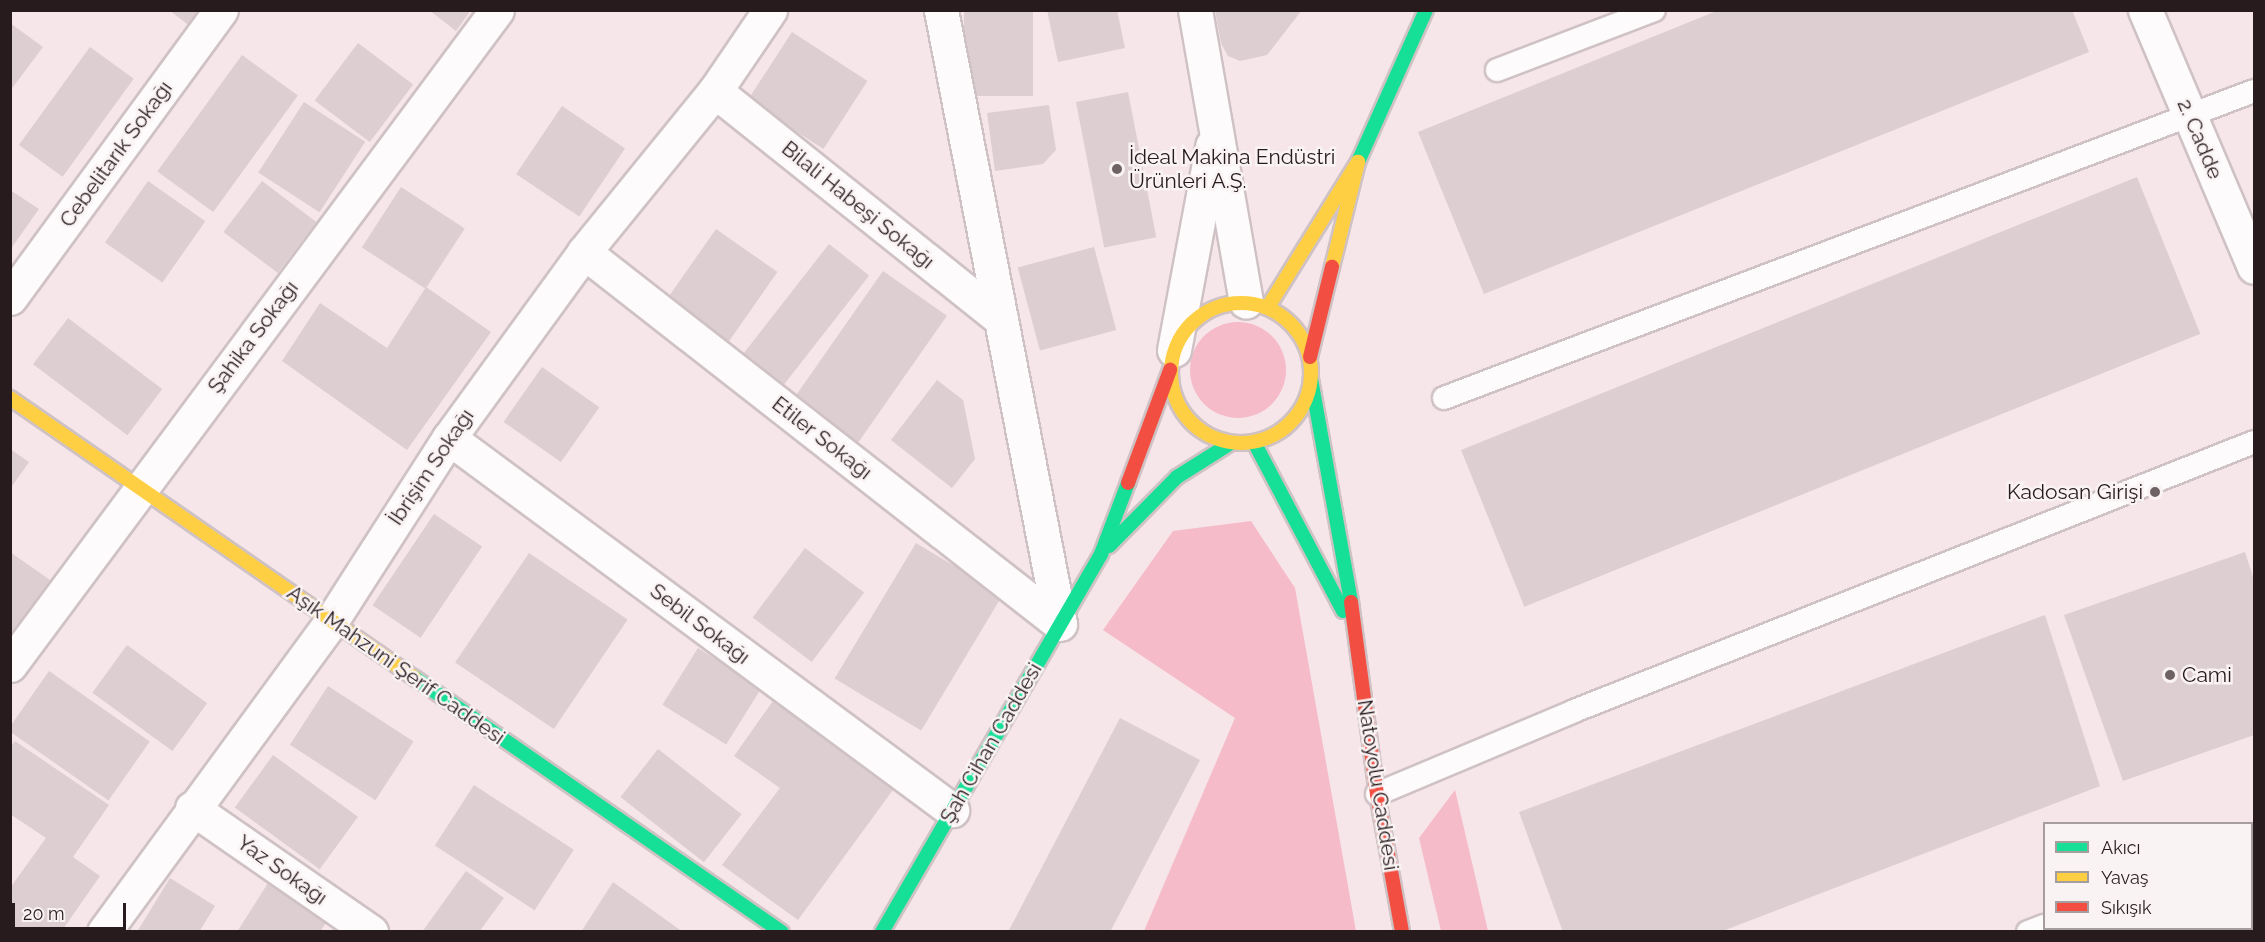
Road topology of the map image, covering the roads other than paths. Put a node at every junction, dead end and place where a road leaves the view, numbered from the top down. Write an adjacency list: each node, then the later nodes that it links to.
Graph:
1 (221, 10): 17 (street, Cebelitarık Sokağı)
2 (497, 10): 29 (street, Şahika Sokağı)
3 (770, 10): 10 (street, İbrişim Sokağı)
4 (941, 10): 19 (street)
5 (1195, 10): 13 (street)
6 (1654, 10): 9 (lane)
7 (2145, 10): 12 (street, 2. Cadde)
8 (1421, 14): 14 (main road)
9 (1497, 70)
10 (715, 91): 15 (street, İbrişim Sokağı); 19 (street, Bilali Habeşi Sokağı)
11 (2254, 91): 12 (lane)
12 (2189, 114): 16 (street, 2. Cadde); 24 (lane)
13 (1216, 124): 18 (street); 21 (street)
14 (1358, 162): 18 (main road); 20 (main road)
15 (584, 252): 25 (street, İbrişim Sokağı); 32 (street, Etiler Sokağı)
16 (2254, 267)
17 (10, 298)
18 (1257, 305): 20 (main road); 21 (main road)
19 (1001, 319): 32 (street)
20 (1310, 357): 22 (main road)
21 (1172, 360): 28 (main road); 30 (main road)
22 (1311, 379): 26 (main road); 33 (main road, Natoyolu Caddesi)
23 (10, 398): 29 (main road, Aşık Mahzuni Şerif Caddesi)
24 (1444, 398)
25 (449, 438): 31 (street, İbrişim Sokağı); 37 (street, Sebil Sokağı)
26 (1254, 442): 28 (main road); 33 (main road)
27 (2254, 442): 35 (lane)
28 (1231, 443): 30 (main road)
29 (140, 488): 31 (main road, Aşık Mahzuni Şerif Caddesi); 34 (street, Şahika Sokağı)
30 (1101, 554): 32 (main road, Şah Cihan Caddesi)
31 (332, 620): 36 (street, İbrişim Sokağı); 41 (main road, Aşık Mahzuni Şerif Caddesi)
32 (1060, 624): 37 (main road, Şah Cihan Caddesi)
33 (1357, 637): 35 (main road, Natoyolu Caddesi)
34 (10, 665)
35 (1377, 794): 43 (main road, Natoyolu Caddesi)
36 (192, 808): 39 (street, İbrişim Sokağı); 40 (street, Yaz Sokağı)
37 (952, 810): 42 (main road, Şah Cihan Caddesi)
38 (2043, 926): 44 (lane)
39 (104, 932)
40 (371, 932)
41 (782, 932)
42 (882, 932)
43 (1402, 932)
44 (2028, 932)

